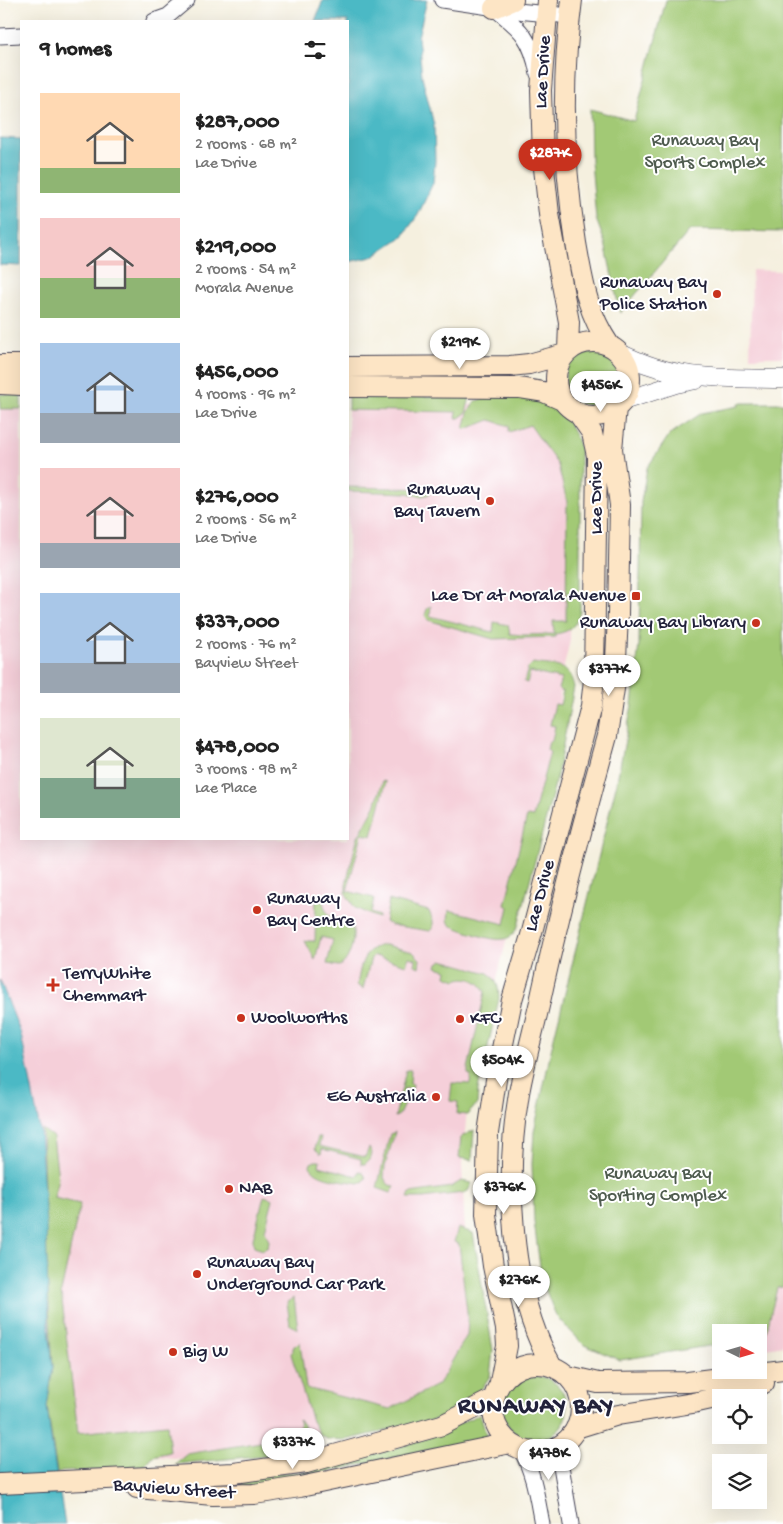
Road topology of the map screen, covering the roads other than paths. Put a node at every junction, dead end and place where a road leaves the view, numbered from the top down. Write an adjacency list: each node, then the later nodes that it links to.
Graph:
1 (187, 0): 7 (street)
2 (442, 0): 5 (street)
3 (514, 0): 5 (main road)
4 (547, 7): 5 (street); 6 (street); 10 (main road, Lae Drive)
5 (494, 8): 10 (street)
6 (571, 8): 11 (main road, Lae Drive)
7 (157, 20)
8 (0, 36): 9 (street)
9 (20, 36)
10 (541, 90): 12 (main road, Lae Drive)
11 (614, 349): 12 (main road); 16 (street); 22 (main road)
12 (567, 353): 15 (main road); 21 (main road)
13 (0, 365): 14 (main road)
14 (20, 365)
15 (349, 367)
16 (716, 378): 17 (street); 22 (street)
17 (783, 379)
18 (0, 384): 19 (main road)
19 (20, 385)
20 (349, 387): 21 (main road)
21 (562, 400): 23 (main road)
22 (619, 404): 23 (main road); 25 (main road, Lae Drive)
23 (578, 414): 24 (main road, Lae Drive)
24 (485, 1201): 25 (main road); 29 (main road, Lae Drive)
25 (514, 1221): 27 (main road, Lae Drive)
26 (783, 1370): 27 (main road)
27 (560, 1371): 29 (main road); 30 (main road)
28 (783, 1377): 30 (main road)
29 (497, 1390): 31 (main road); 32 (main road, Bayview Street)
30 (570, 1436): 31 (main road); 35 (street)
31 (516, 1447): 32 (main road, Bayview Street); 34 (street)
32 (74, 1482): 33 (main road, Bayview Street)
33 (0, 1484)
34 (542, 1524)
35 (571, 1524)

